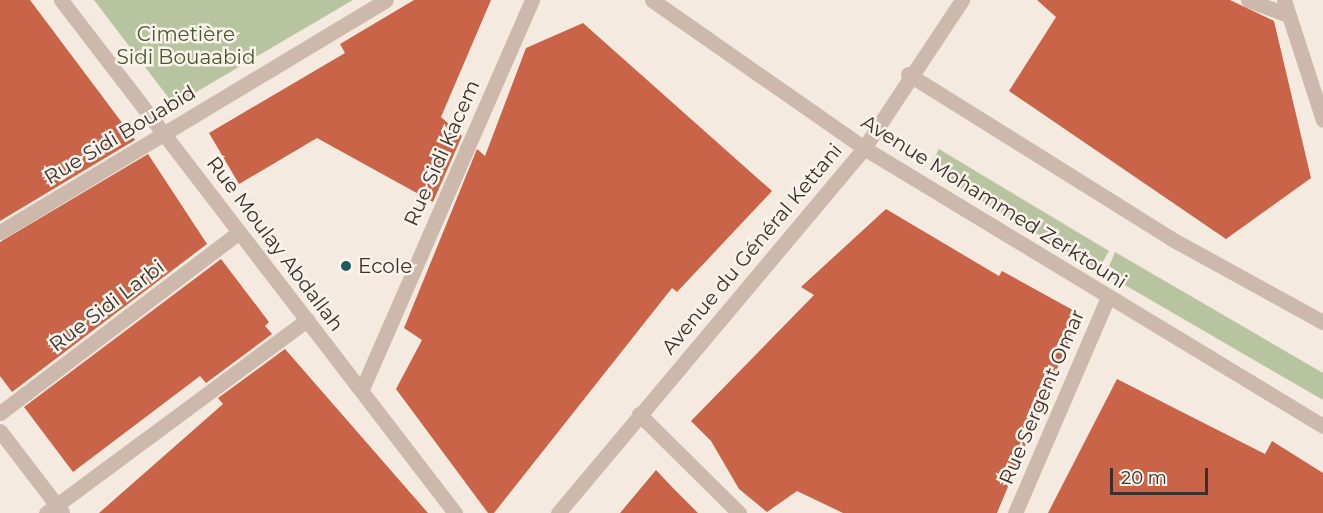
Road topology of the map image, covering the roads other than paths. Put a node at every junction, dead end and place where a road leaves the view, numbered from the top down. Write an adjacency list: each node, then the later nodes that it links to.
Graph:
1 (61, 0): 10 (street, Rue Moulay Abdallah)
2 (386, 0): 10 (street, Rue Sidi Bouabid)
3 (532, 0): 17 (street, Rue Sidi Kacem)
4 (652, 0): 11 (street, Avenue Mohammed Zerktouni)
5 (962, 0): 8 (street, Avenue du Général Kettani)
6 (1248, 0): 7 (street)
7 (1286, 7): 9 (street)
8 (908, 74): 11 (street, Avenue du Général Kettani); 16 (street)
9 (1323, 120)
10 (164, 132): 12 (street, Rue Sidi Bouabid); 13 (street, Rue Moulay Abdallah)
11 (864, 148): 14 (street, Avenue Mohammed Zerktouni); 19 (street, Avenue du Général Kettani)
12 (0, 232)
13 (239, 232): 15 (street, Rue Moulay Abdallah); 18 (street, Rue Sidi Larbi)
14 (1107, 297): 20 (street, Avenue Mohammed Zerktouni); 26 (street, Rue Sergent Omar)
15 (306, 320): 17 (street, Rue Moulay Abdallah); 22 (street)
16 (1323, 322)
17 (362, 389): 23 (street, Rue Moulay Abdallah)
18 (0, 413)
19 (639, 414): 24 (street, Avenue du Général Kettani); 25 (street)
20 (1323, 426)
21 (0, 431): 22 (street)
22 (55, 511)
23 (456, 513)
24 (558, 513)
25 (739, 513)
26 (1015, 513)

